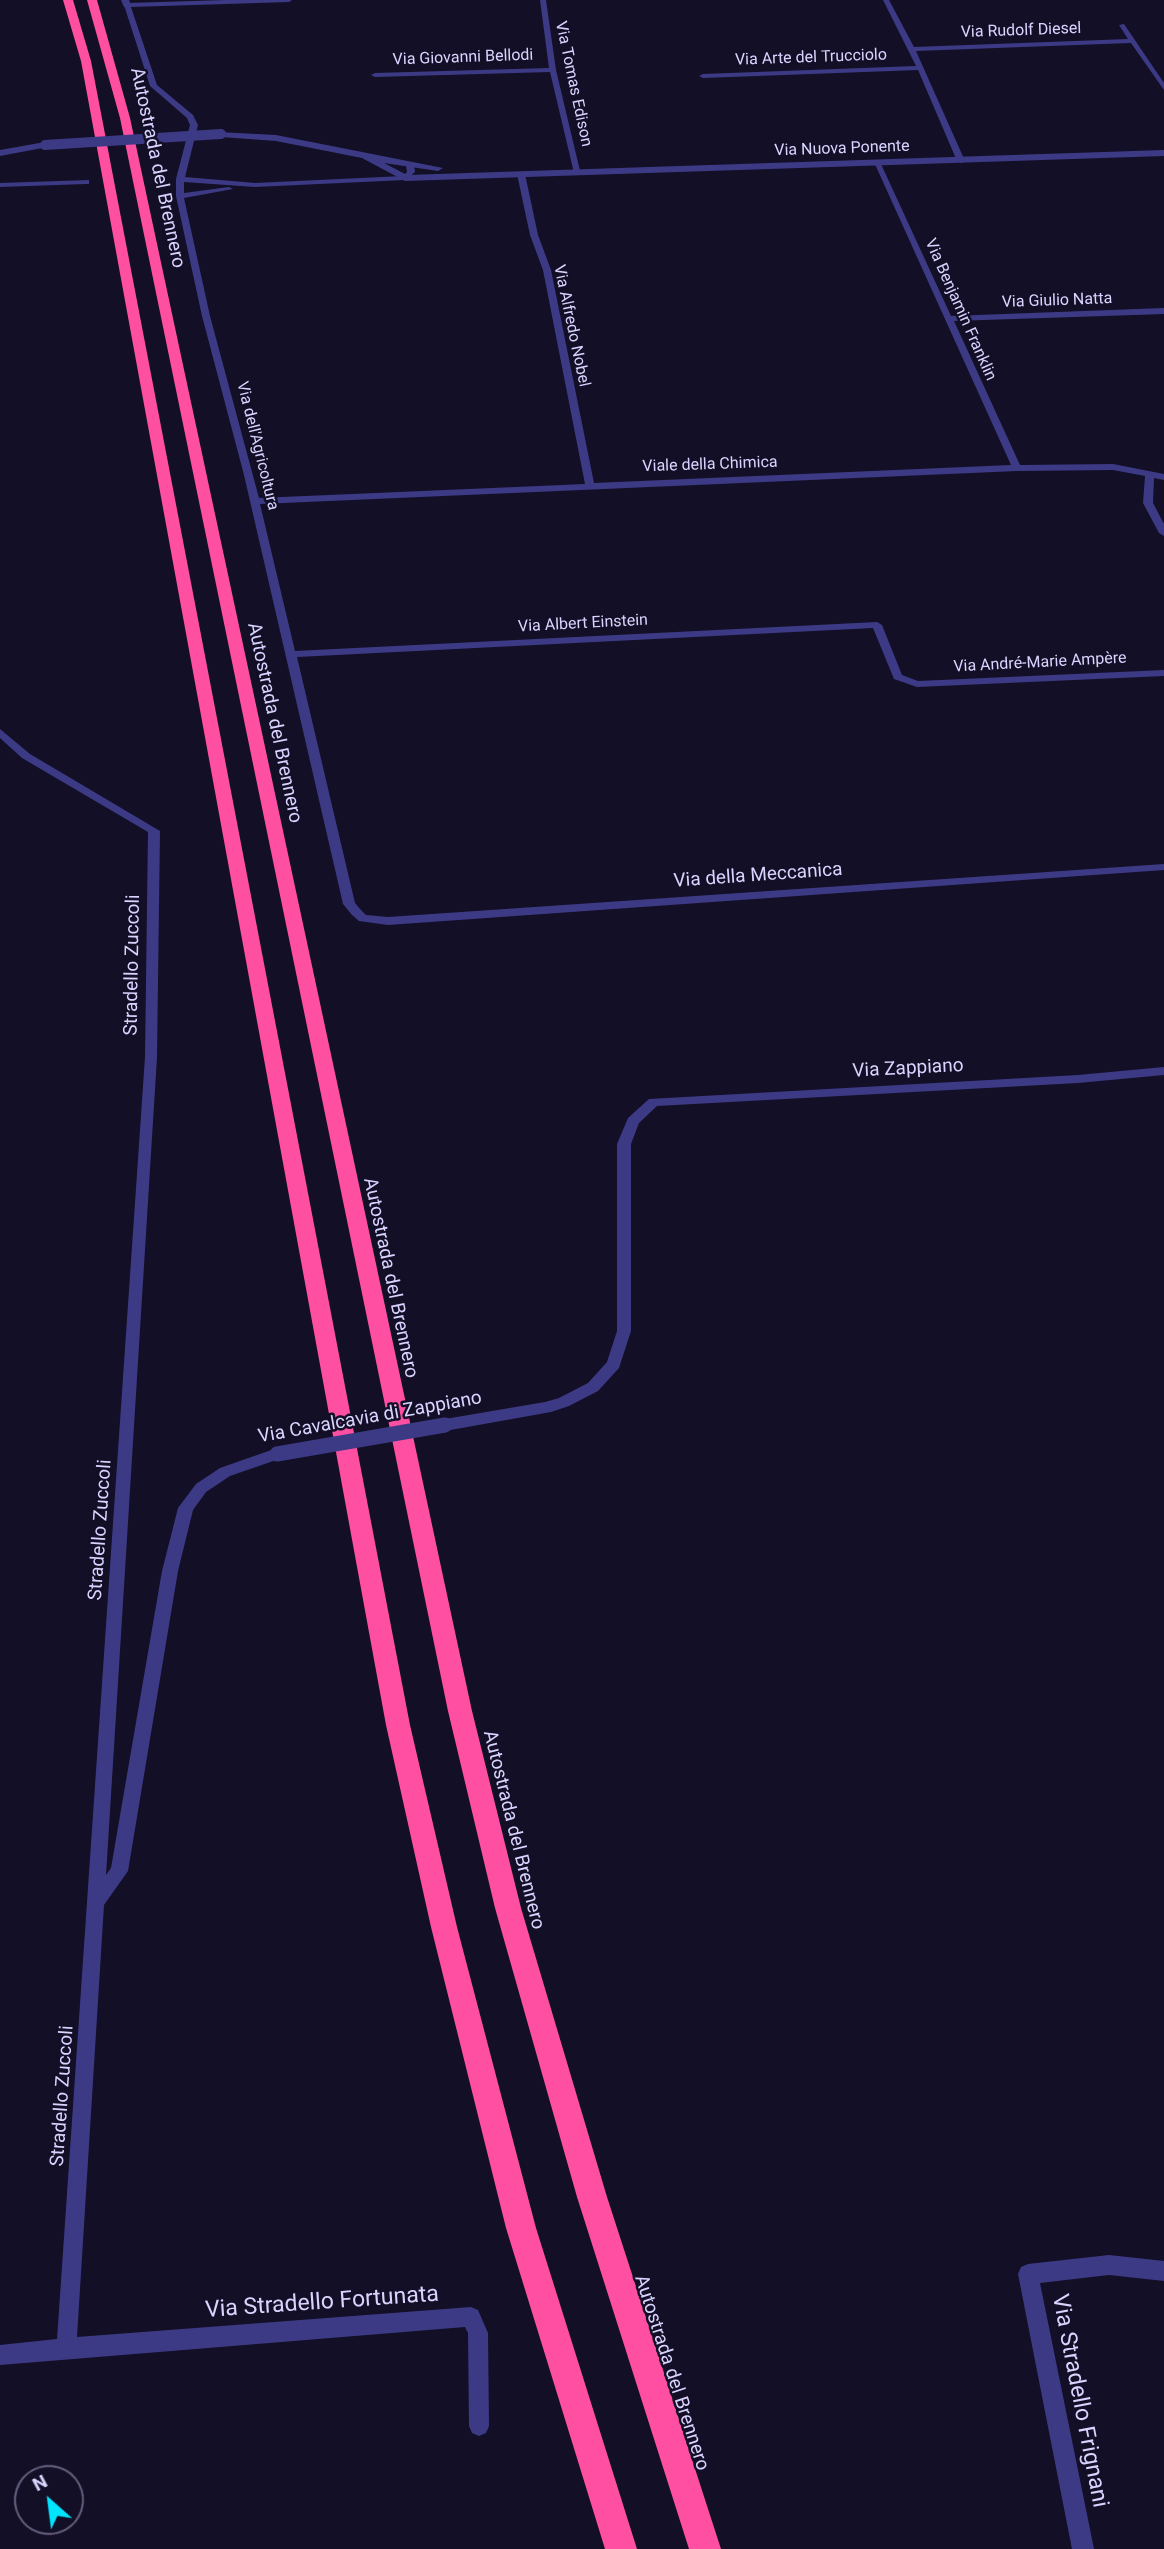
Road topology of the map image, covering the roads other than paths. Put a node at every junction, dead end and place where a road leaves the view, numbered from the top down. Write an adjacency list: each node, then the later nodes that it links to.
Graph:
1 (68, 0): 52 (highway)
2 (92, 0): 53 (highway, Autostrada del Brennero)
3 (289, 0): 6 (street)
4 (543, 0): 11 (street, Via Tomas Edison)
5 (886, 0): 9 (street)
6 (126, 2): 25 (street, Via dell'Agricoltura)
7 (1122, 25): 8 (street)
8 (1130, 41): 9 (street, Via Rudolf Diesel); 14 (street)
9 (912, 49): 10 (street)
10 (920, 68): 13 (street, Via Arte del Trucciolo); 18 (street)
11 (553, 70): 12 (street, Via Giovanni Bellodi); 22 (street, Via Tomas Edison)
12 (375, 75)
13 (703, 76)
14 (1164, 88)
15 (0, 153): 17 (street, Via Nuova Ponente, bridge)
16 (1164, 153): 18 (street, Via Nuova Ponente)
17 (366, 157): 20 (street, Via Nuova Ponente); 24 (street); 26 (street)
18 (961, 161): 19 (street, Via Nuova Ponente)
19 (877, 164): 22 (street, Via Nuova Ponente); 32 (street, Via Benjamin Franklin)
20 (410, 165): 21 (street, Via Nuova Ponente); 24 (street)
21 (452, 173): 23 (street, Via Nuova Ponente); 24 (street, Via Nuova Ponente)
22 (578, 173): 23 (street, Via Nuova Ponente)
23 (521, 174): 36 (street, Via Alfredo Nobel)
24 (405, 178): 26 (street, Via Nuova Ponente)
25 (180, 180): 29 (street); 30 (street, Via dell'Agricoltura)
26 (346, 180): 29 (street, Via Nuova Ponente)
27 (86, 182): 28 (street)
28 (0, 185)
29 (255, 185): 30 (street)
30 (180, 196): 37 (street, Via dell'Agricoltura)
31 (1164, 311): 32 (street, Via Giulio Natta)
32 (951, 319): 33 (street, Via Benjamin Franklin)
33 (1017, 468): 34 (street, Viale della Chimica); 36 (street, Viale della Chimica)
34 (1150, 474): 35 (street, Viale della Chimica); 38 (street)
35 (1164, 477)
36 (590, 485): 37 (street, Viale della Chimica)
37 (255, 501): 39 (street, Via dell'Agricoltura)
38 (1164, 533)
39 (291, 654): 41 (street, Via Albert Einstein); 44 (street, Via dell'Agricoltura)
40 (1164, 673): 41 (street, Via André-Marie Ampère)
41 (917, 684)
42 (0, 732): 47 (street, Stradello Zuccoli)
43 (1164, 867): 44 (street, Via della Meccanica)
44 (356, 912)
45 (1164, 1071): 46 (street, Via Zappiano)
46 (654, 1102): 47 (street, Via Cavalcavia di Zappiano, bridge)
47 (95, 1903): 49 (street, Stradello Zuccoli)
48 (1164, 2270): 54 (street, Via Stradello Frignani)
49 (66, 2348): 50 (street); 51 (street, Via Stradello Fortunata)
50 (0, 2355)
51 (479, 2426)
52 (621, 2549)
53 (705, 2549)
54 (1083, 2549)

